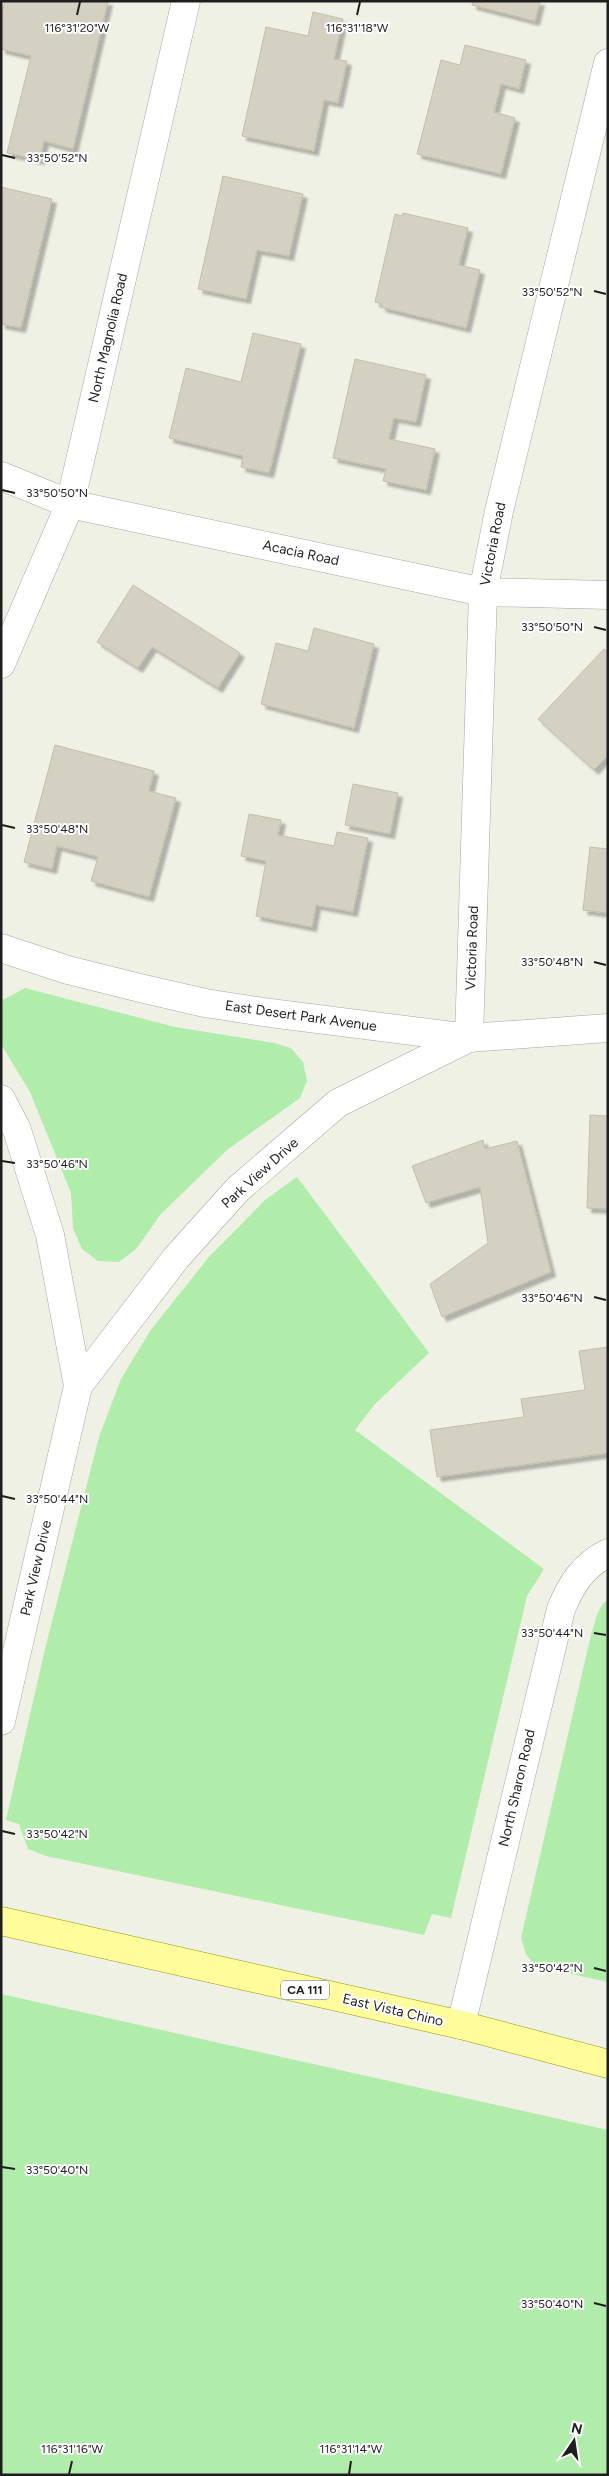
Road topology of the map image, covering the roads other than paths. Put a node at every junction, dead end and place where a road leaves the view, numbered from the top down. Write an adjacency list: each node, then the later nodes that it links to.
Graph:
1 (186, 1): 4 (street, North Magnolia Road)
2 (608, 63): 5 (street, Victoria Road)
3 (1, 476): 4 (street, Acacia Road)
4 (70, 504): 5 (street, Acacia Road); 7 (street, North Magnolia Road)
5 (483, 592): 6 (street, Acacia Road); 10 (street, Victoria Road)
6 (608, 595)
7 (1, 664)
8 (1, 948): 10 (street, East Desert Park Avenue)
9 (608, 1028): 10 (street, East Desert Park Avenue)
10 (469, 1038): 12 (street, Park View Drive)
11 (1, 1099): 12 (street, Park View Drive)
12 (78, 1386): 14 (street, Park View Drive)
13 (601, 1556): 16 (street, North Sharon Road)
14 (1, 1721)
15 (1, 1921): 16 (main road, East Vista Chino / CA 111)
16 (460, 2025): 17 (main road, East Vista Chino / CA 111)
17 (608, 2064)

